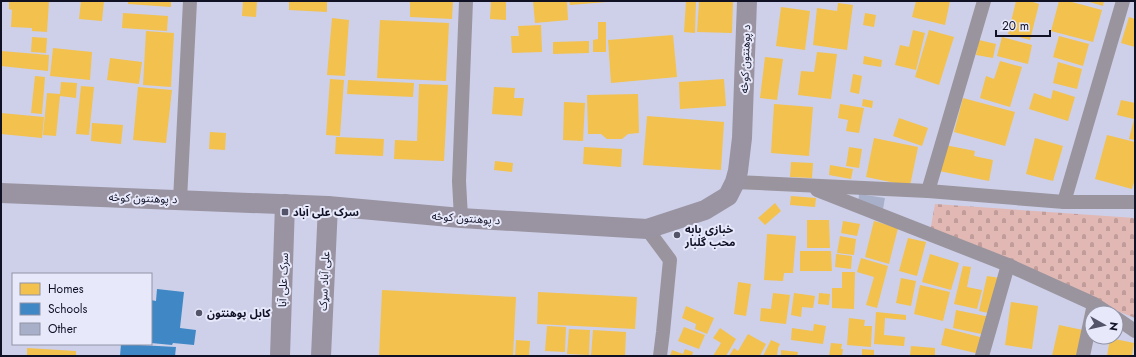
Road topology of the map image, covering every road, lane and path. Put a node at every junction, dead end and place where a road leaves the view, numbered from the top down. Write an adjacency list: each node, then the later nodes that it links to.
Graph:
1 (190, 1): 10 (street)
2 (466, 1): 15 (street)
3 (748, 1): 6 (street, د پوهنتون کوڅه)
4 (984, 1): 8 (street)
5 (1123, 1): 11 (street)
6 (735, 182): 7 (street); 16 (street, د پوهنتون کوڅه)
7 (808, 186): 8 (street); 17 (street)
8 (928, 191): 11 (street)
9 (1, 193): 10 (street, د پوهنتون کوڅه)
10 (180, 200): 13 (street, د پوهنتون کوڅه)
11 (1064, 202): 12 (street)
12 (1135, 202)
13 (285, 204): 14 (street, د پوهنتون کوڅه); 21 (street, سرک علی آبا)
14 (328, 206): 15 (street, د پوهنتون کوڅه); 22 (street, علی آباد سړک)
15 (461, 218): 16 (street, د پوهنتون کوڅه)
16 (647, 229): 23 (street)
17 (1008, 264): 18 (street); 24 (street)
18 (1094, 304): 25 (street)
19 (1124, 323): 20 (street)
20 (1135, 331)
21 (280, 356)
22 (321, 356)
23 (660, 356)
24 (982, 356)
25 (1083, 356)

